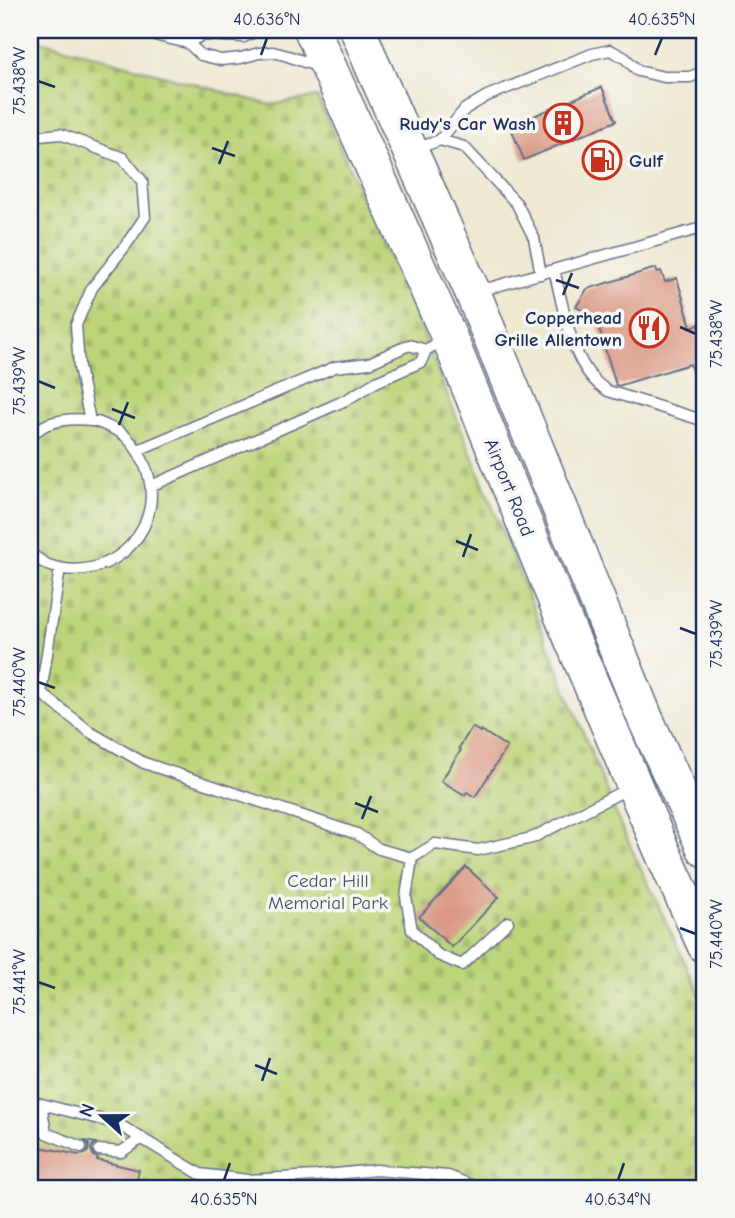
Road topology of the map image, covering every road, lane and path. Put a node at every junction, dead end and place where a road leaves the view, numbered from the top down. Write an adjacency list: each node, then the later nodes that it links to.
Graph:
1 (132, 30): 7 (lane)
2 (258, 30): 7 (lane)
3 (312, 30): 8 (main road, Airport Road)
4 (358, 30): 11 (main road, Airport Road)
5 (448, 30): 6 (lane)
6 (455, 30)
7 (188, 43): 8 (lane)
8 (331, 71): 16 (main road, Airport Road)
9 (705, 71): 11 (lane)
10 (30, 137): 19 (lane)
11 (425, 146): 14 (lane); 15 (main road, Airport Road)
12 (705, 227): 13 (lane)
13 (554, 270): 14 (lane); 20 (lane)
14 (541, 274): 15 (lane)
15 (473, 293): 29 (main road, Airport Road)
16 (438, 343): 17 (lane); 18 (lane); 28 (main road, Airport Road)
17 (369, 362): 18 (lane); 22 (lane)
18 (376, 382): 23 (lane)
19 (90, 421): 21 (lane); 22 (lane)
20 (705, 421)
21 (30, 436)
22 (138, 450): 23 (lane)
23 (151, 486): 25 (lane)
24 (30, 554): 25 (lane)
25 (60, 568): 26 (lane)
26 (41, 693): 27 (lane); 30 (lane)
27 (30, 702)
28 (634, 785): 30 (lane); 32 (main road, Airport Road)
29 (705, 849)
30 (412, 858): 31 (lane)
31 (508, 922)
32 (705, 945)
33 (30, 1101): 34 (lane)
34 (41, 1104): 35 (lane); 36 (lane)
35 (142, 1138): 37 (lane); 38 (lane)
36 (81, 1147)
37 (99, 1150)
38 (478, 1188)

